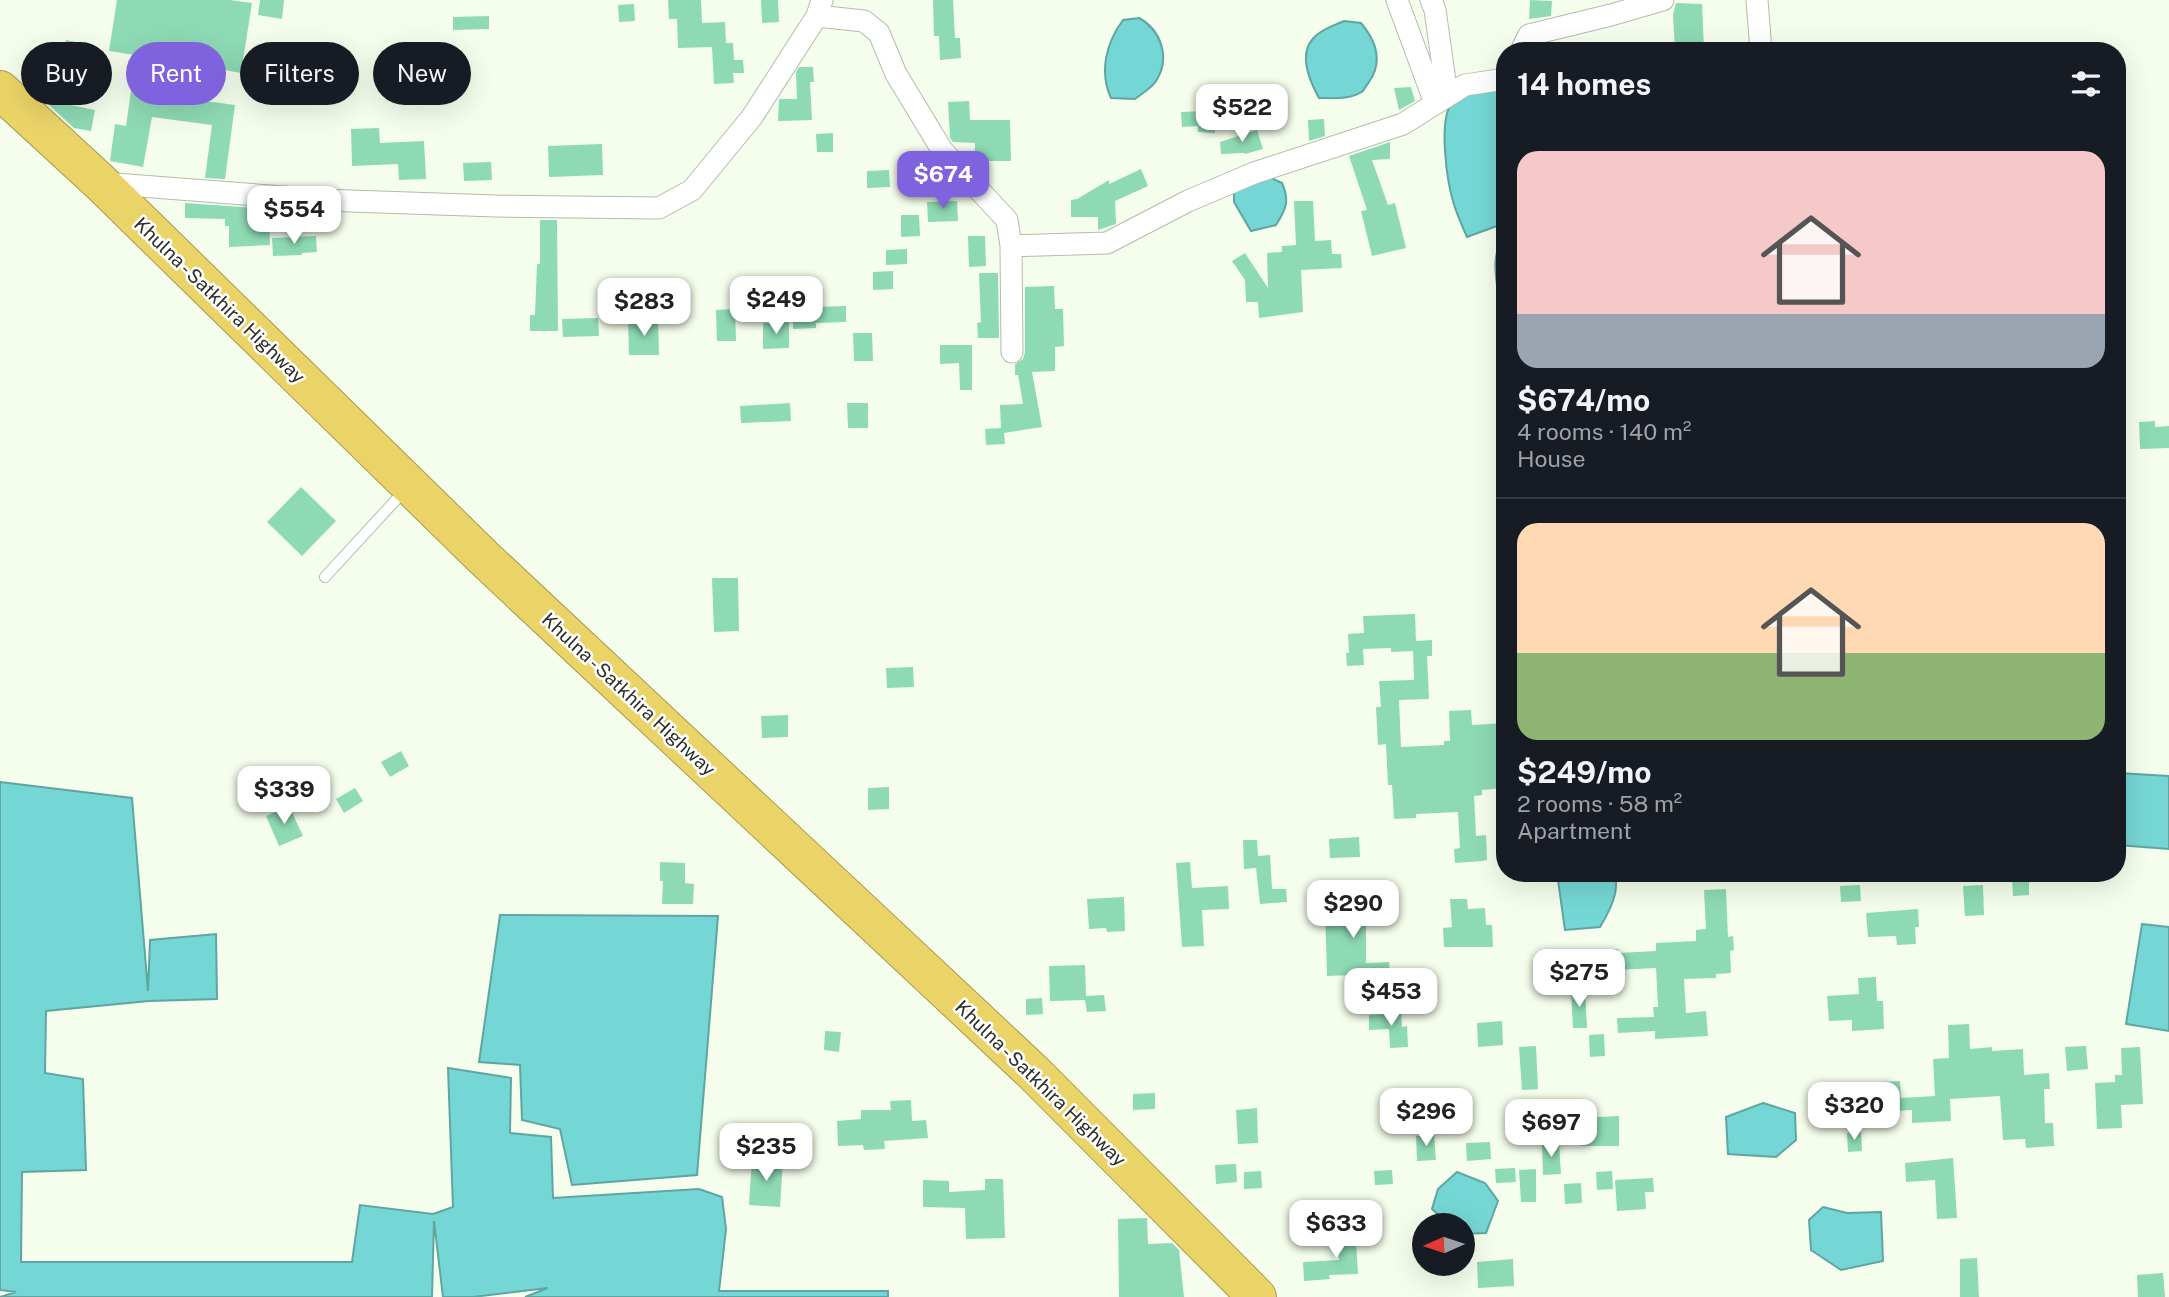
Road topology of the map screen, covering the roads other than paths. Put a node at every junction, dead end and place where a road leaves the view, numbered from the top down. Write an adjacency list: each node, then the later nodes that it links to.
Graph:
1 (1397, 0): 10 (street)
2 (1431, 0): 10 (street)
3 (1662, 0): 6 (street)
4 (1757, 0): 7 (street)
5 (819, 8): 11 (street); 12 (street)
6 (1526, 42)
7 (1760, 42)
8 (1496, 80): 10 (street)
9 (0, 92): 11 (highway, Khulna - Satkhira Highway)
10 (1441, 99): 12 (street)
11 (100, 182): 14 (highway, Khulna - Satkhira Highway)
12 (1011, 246): 13 (street)
13 (1012, 352)
14 (409, 485): 15 (lane); 16 (highway, Khulna - Satkhira Highway)
15 (325, 578)
16 (1257, 1297)

